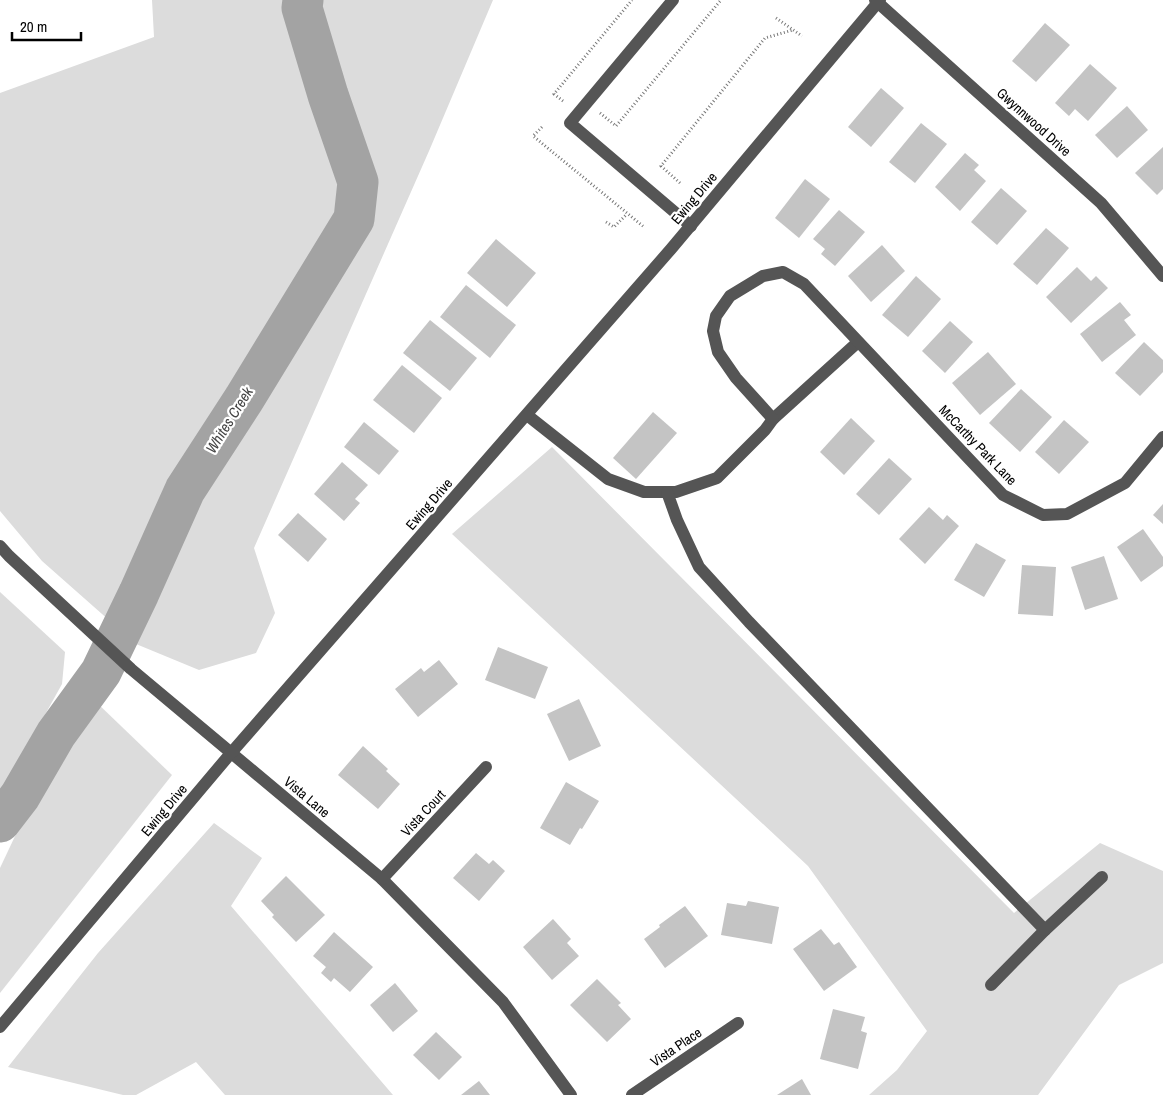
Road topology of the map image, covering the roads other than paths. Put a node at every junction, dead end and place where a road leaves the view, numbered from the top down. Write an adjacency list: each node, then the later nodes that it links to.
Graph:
1 (673, 0): 3 (street)
2 (878, 1): 3 (street, Ewing Drive); 4 (street, Gwynnwood Drive)
3 (691, 226): 6 (street, Ewing Drive)
4 (1163, 276)
5 (858, 342): 7 (street); 7 (street); 8 (street, McCarthy Park Lane)
6 (527, 414): 9 (street); 11 (street, Ewing Drive)
7 (773, 419): 9 (street)
8 (1163, 437)
9 (667, 492): 15 (street)
10 (0, 546): 11 (street, Vista Lane)
11 (231, 753): 14 (street, Vista Lane); 18 (street, Ewing Drive)
12 (486, 767): 14 (street, Vista Court)
13 (1102, 877): 15 (street)
14 (382, 879): 19 (street, Vista Lane)
15 (1045, 930): 16 (street)
16 (992, 985)
17 (738, 1024): 20 (street, Vista Place)
18 (0, 1028)
19 (571, 1095)
20 (632, 1095)

